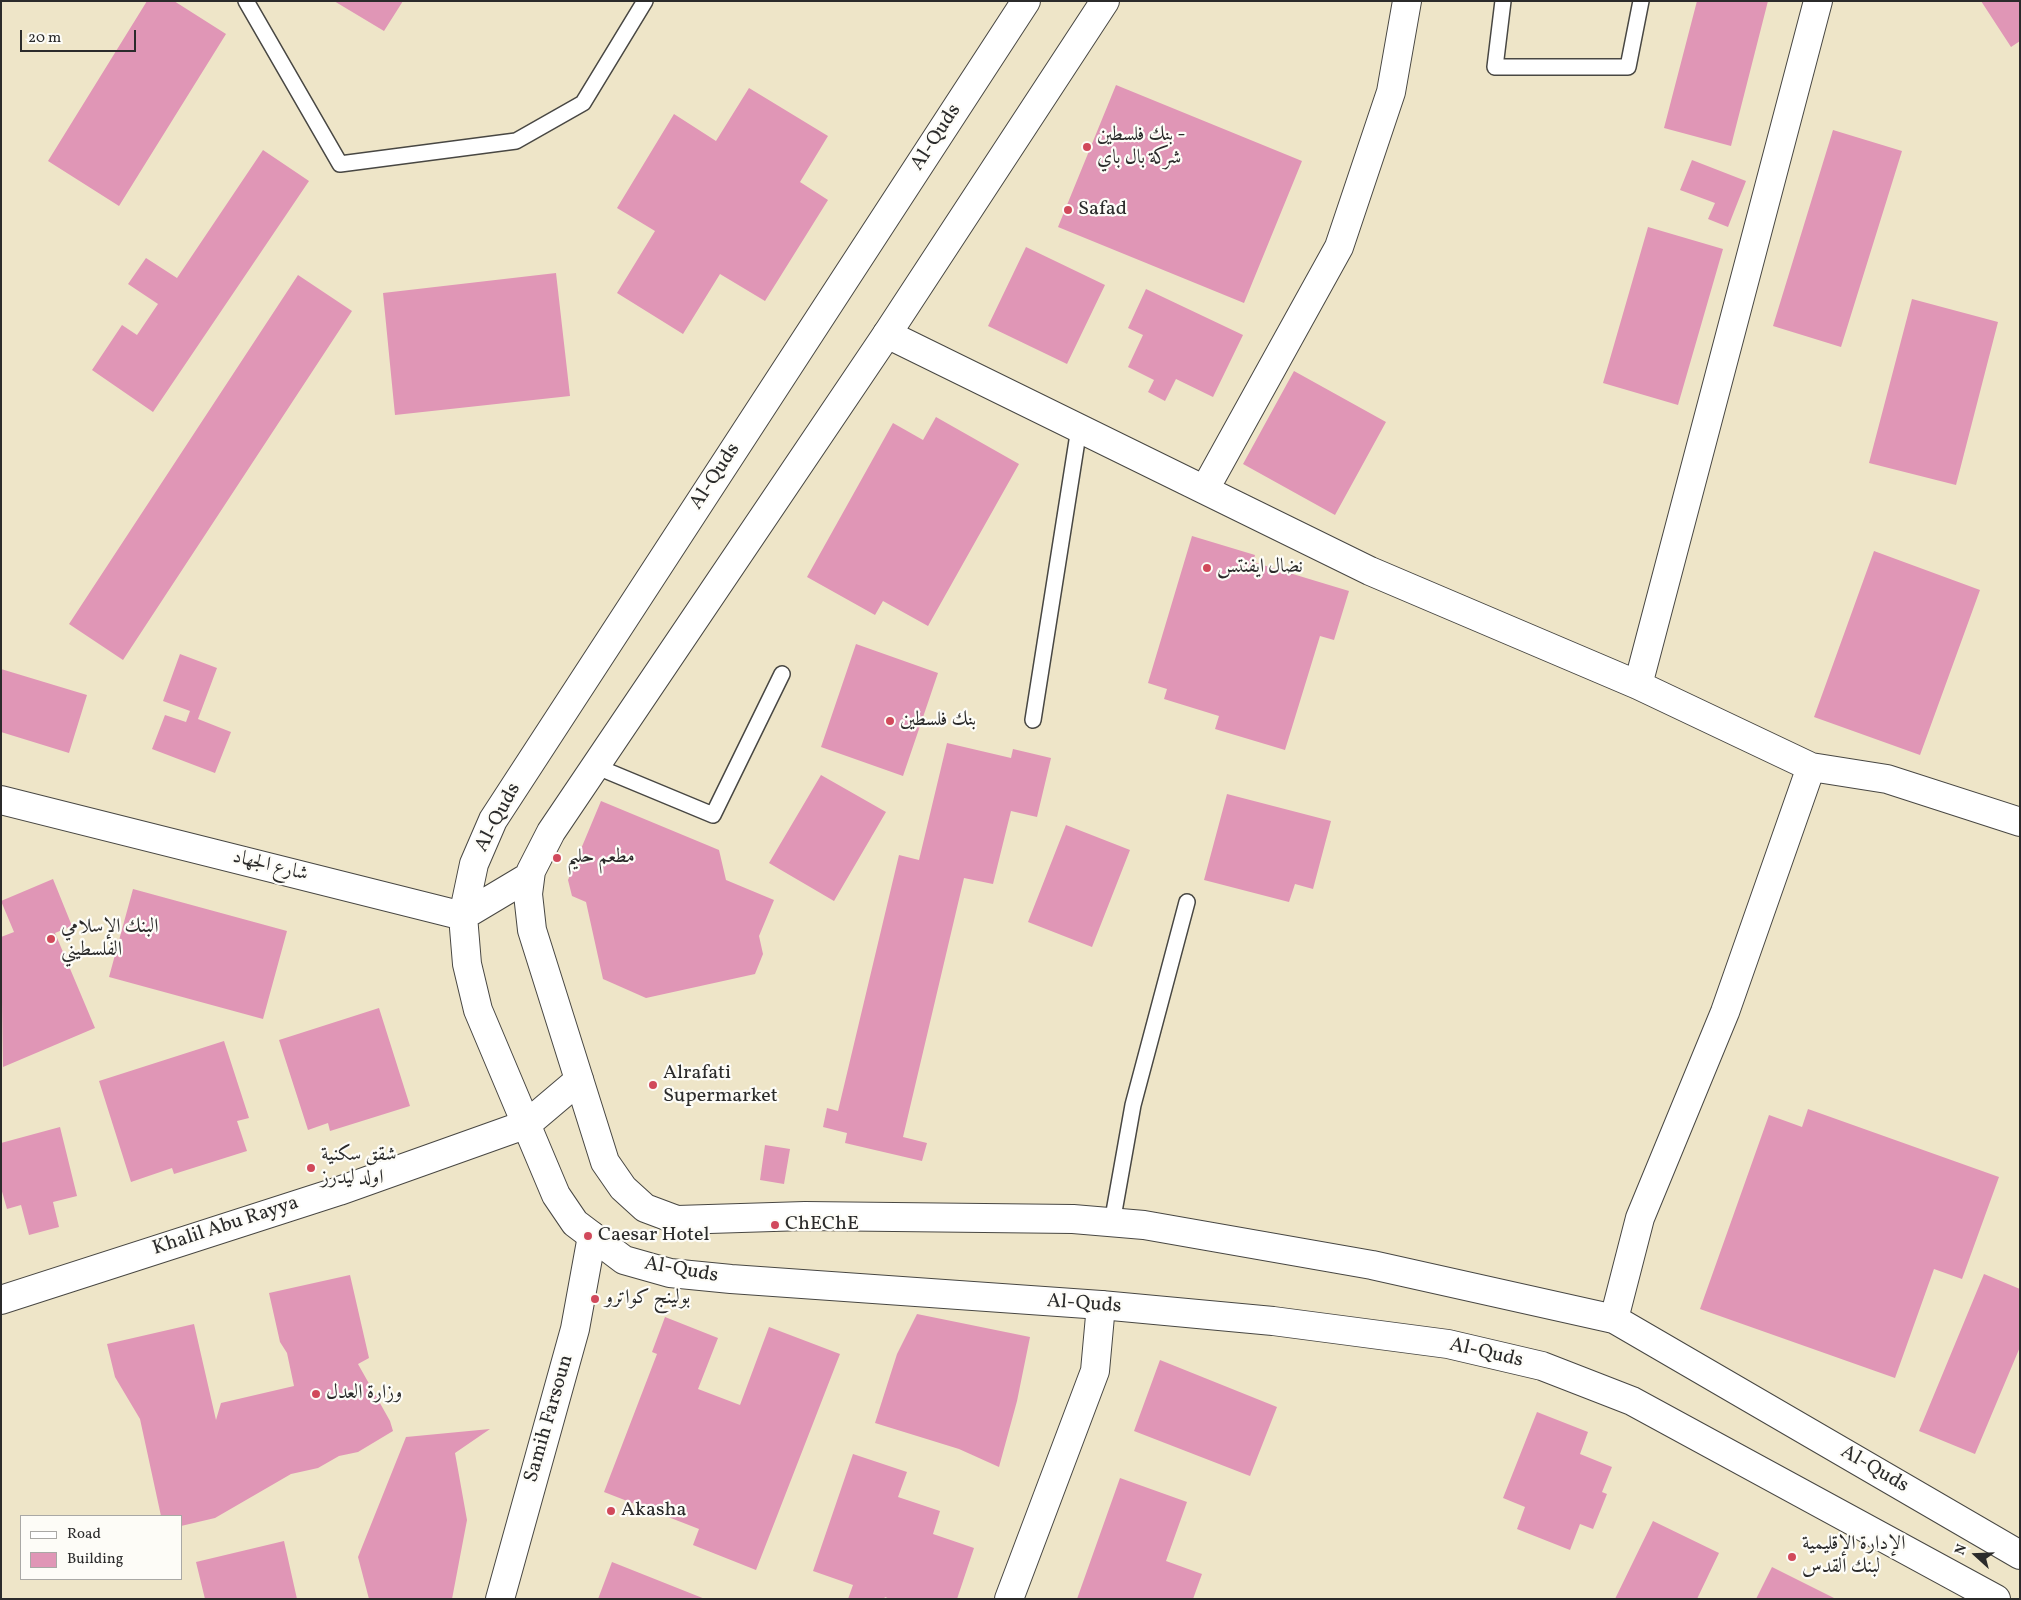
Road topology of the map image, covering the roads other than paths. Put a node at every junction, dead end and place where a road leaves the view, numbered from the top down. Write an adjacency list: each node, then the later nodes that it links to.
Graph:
1 (246, 1): 2 (lane)
2 (645, 1)
3 (1026, 1): 21 (street, Al-Quds)
4 (1105, 1): 9 (street, Al-Quds)
5 (1406, 1): 11 (street)
6 (1503, 1): 7 (lane)
7 (1641, 1)
8 (1818, 1): 13 (street)
9 (887, 334): 10 (street); 15 (street, Al-Quds)
10 (1079, 428): 11 (street); 14 (lane)
11 (1204, 489): 13 (street)
12 (782, 674): 15 (lane)
13 (1638, 685): 16 (street)
14 (1033, 720)
15 (595, 766): 19 (street, Al-Quds)
16 (1811, 767): 18 (street); 28 (street)
17 (1, 800): 21 (street, شارع الجهاد)
18 (2020, 822)
19 (530, 876): 21 (street); 22 (street, Al-Quds)
20 (1187, 902): 24 (lane)
21 (463, 916): 23 (street, Al-Quds)
22 (579, 1080): 23 (street, Khalil Abu Rayya); 24 (street, Al-Quds)
23 (526, 1124): 25 (street, Al-Quds); 26 (street, Khalil Abu Rayya)
24 (1112, 1223): 28 (street, Al-Quds)
25 (592, 1236): 27 (street, Al-Quds); 30 (street, Samih Farsoun)
26 (1, 1300)
27 (1101, 1305): 31 (street); 32 (street, Al-Quds)
28 (1614, 1320): 29 (street, Al-Quds)
29 (2020, 1555)
30 (500, 1599)
31 (1009, 1599)
32 (1996, 1599)

